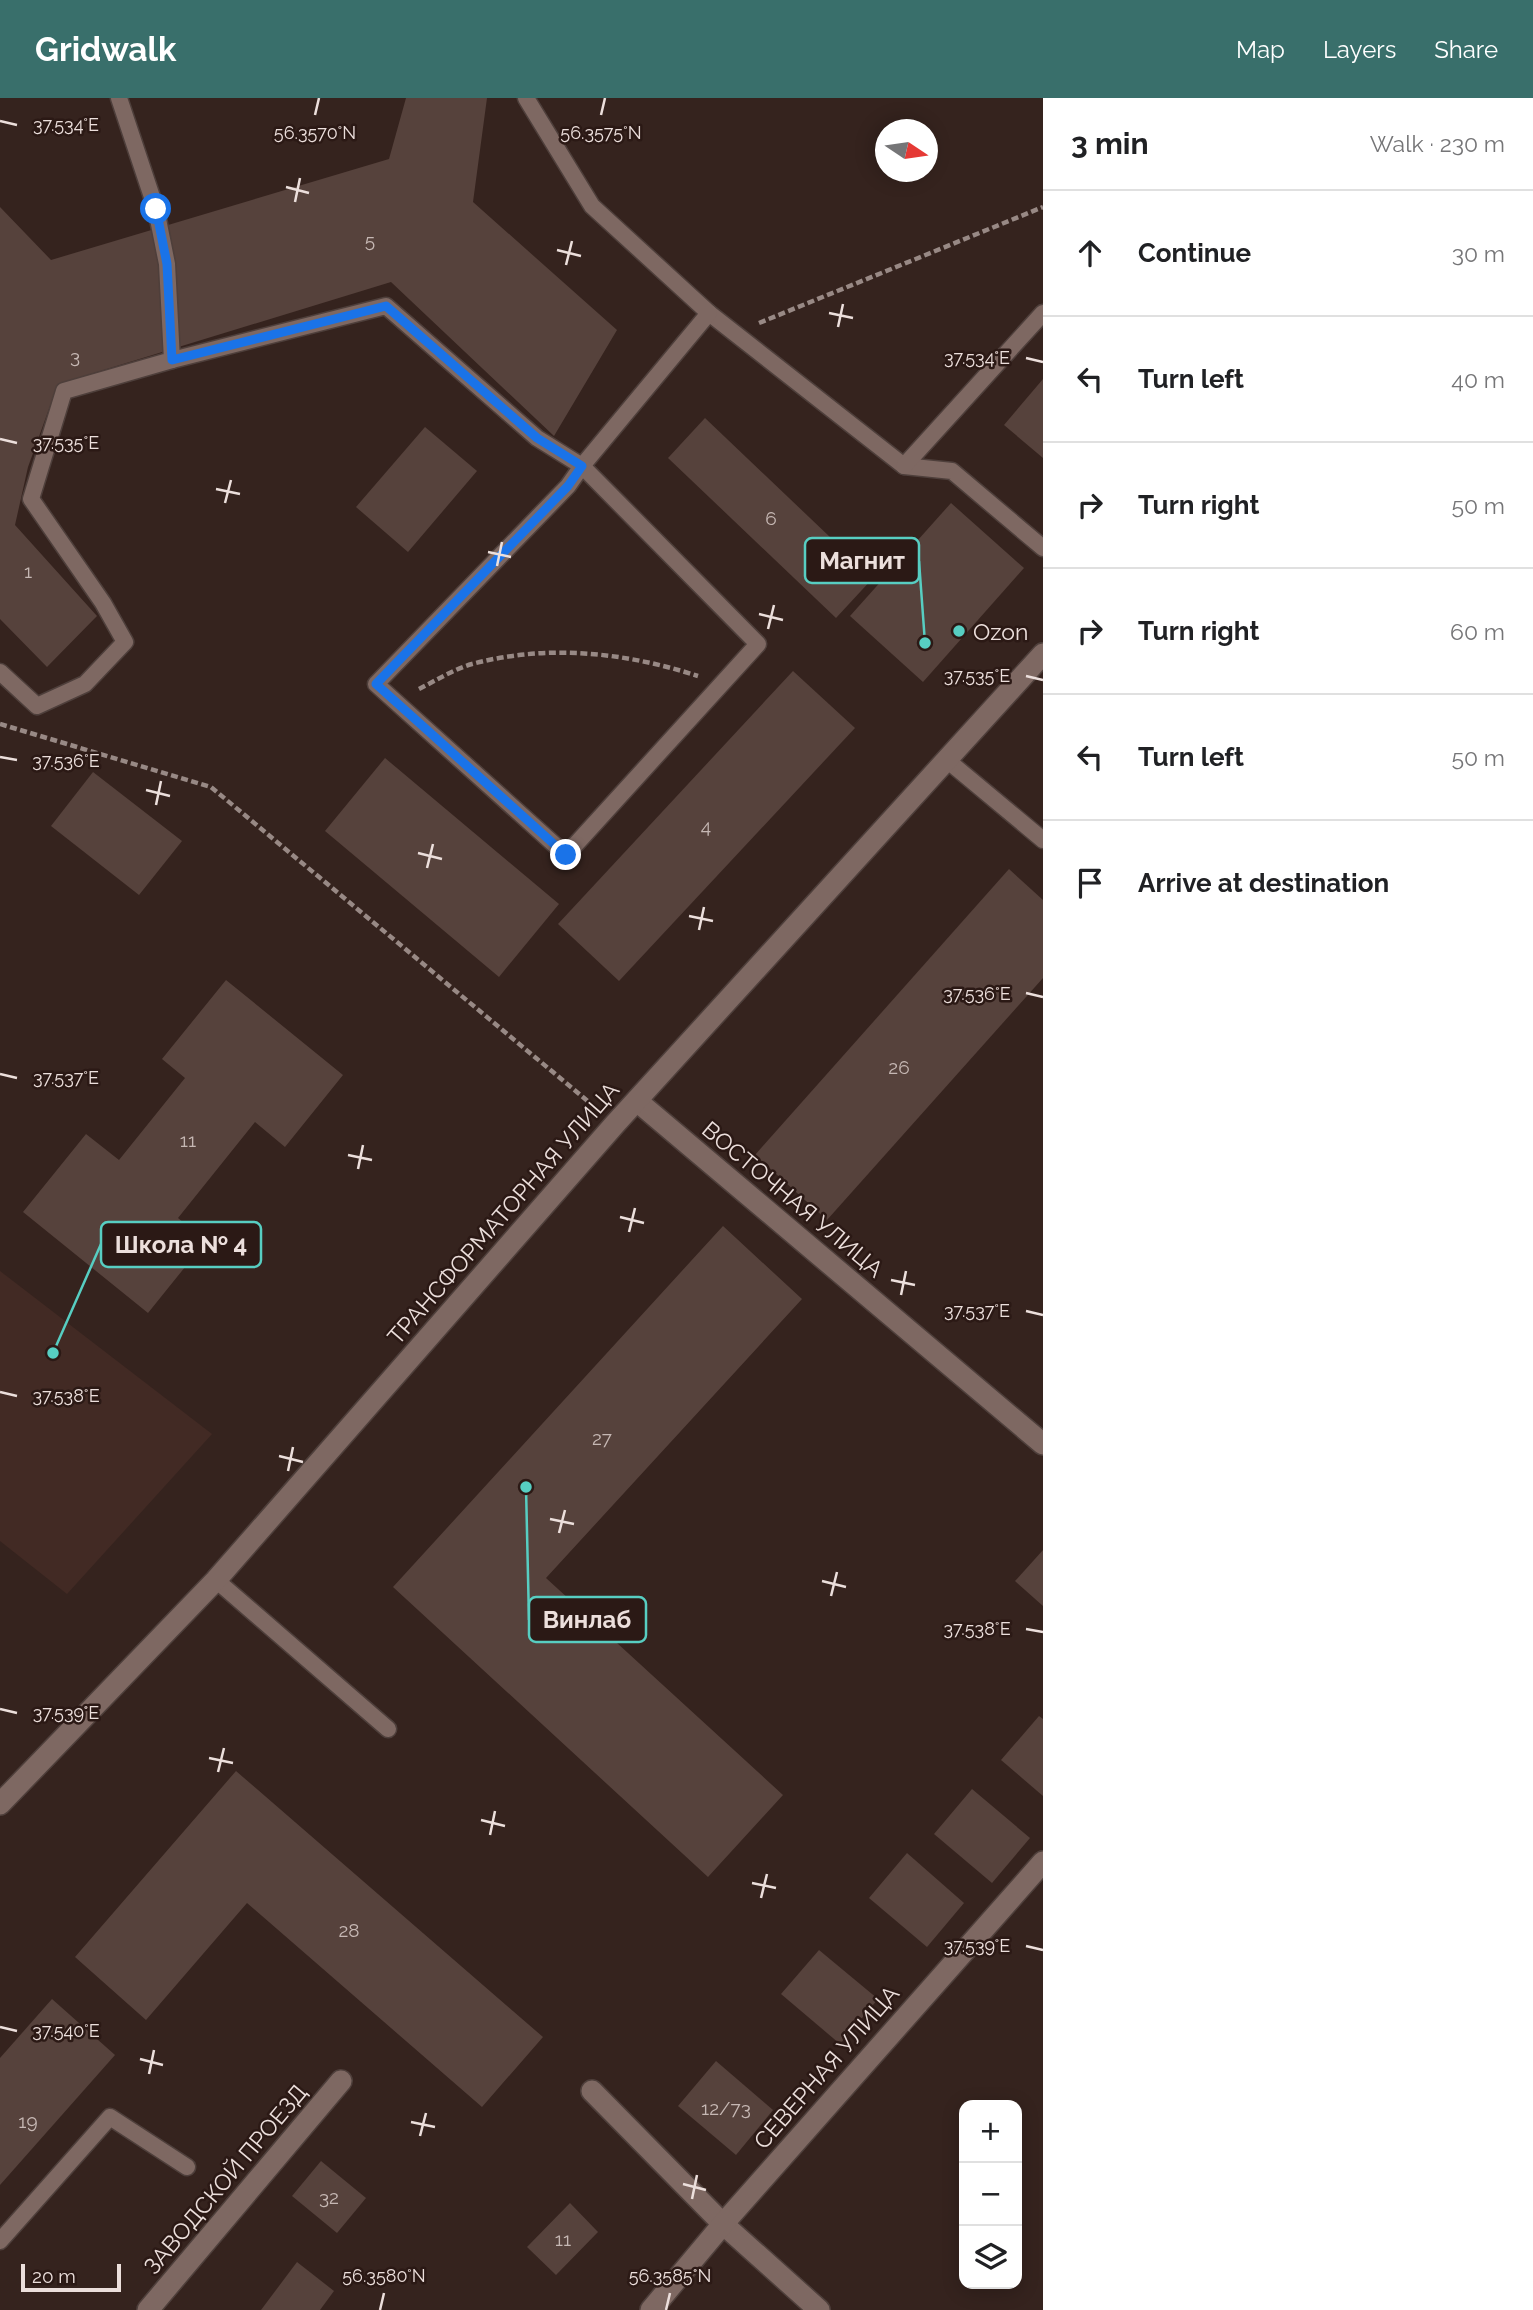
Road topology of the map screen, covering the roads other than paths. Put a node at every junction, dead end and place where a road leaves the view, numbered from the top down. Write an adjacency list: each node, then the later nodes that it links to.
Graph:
1 (119, 98): 5 (lane)
2 (526, 98): 3 (lane)
3 (709, 313): 6 (lane); 7 (lane)
4 (1043, 313): 7 (lane)
5 (172, 360): 6 (lane); 10 (lane)
6 (582, 466): 6 (lane)
7 (904, 466): 8 (lane)
8 (1043, 548)
9 (1043, 654): 11 (street, ТРАНСФОРМАТОРНАЯ УЛИЦА)
10 (0, 672)
11 (947, 760): 12 (lane); 13 (street, ТРАНСФОРМАТОРНАЯ УЛИЦА)
12 (1043, 840)
13 (637, 1101): 14 (street, ВОСТОЧНАЯ УЛИЦА); 15 (street, ТРАНСФОРМАТОРНАЯ УЛИЦА)
14 (1043, 1444)
15 (216, 1580): 16 (lane); 17 (street, ТРАНСФОРМАТОРНАЯ УЛИЦА)
16 (388, 1729)
17 (0, 1804)
18 (1043, 1862): 22 (street, СЕВЕРНАЯ УЛИЦА)
19 (341, 2081): 24 (street, ЗАВОДСКОЙ ПРОЕЗД)
20 (592, 2091): 22 (street)
21 (187, 2167): 23 (lane)
22 (723, 2224): 25 (street, СЕВЕРНАЯ УЛИЦА); 26 (street)
23 (0, 2241)
24 (148, 2310)
25 (651, 2310)
26 (819, 2310)

